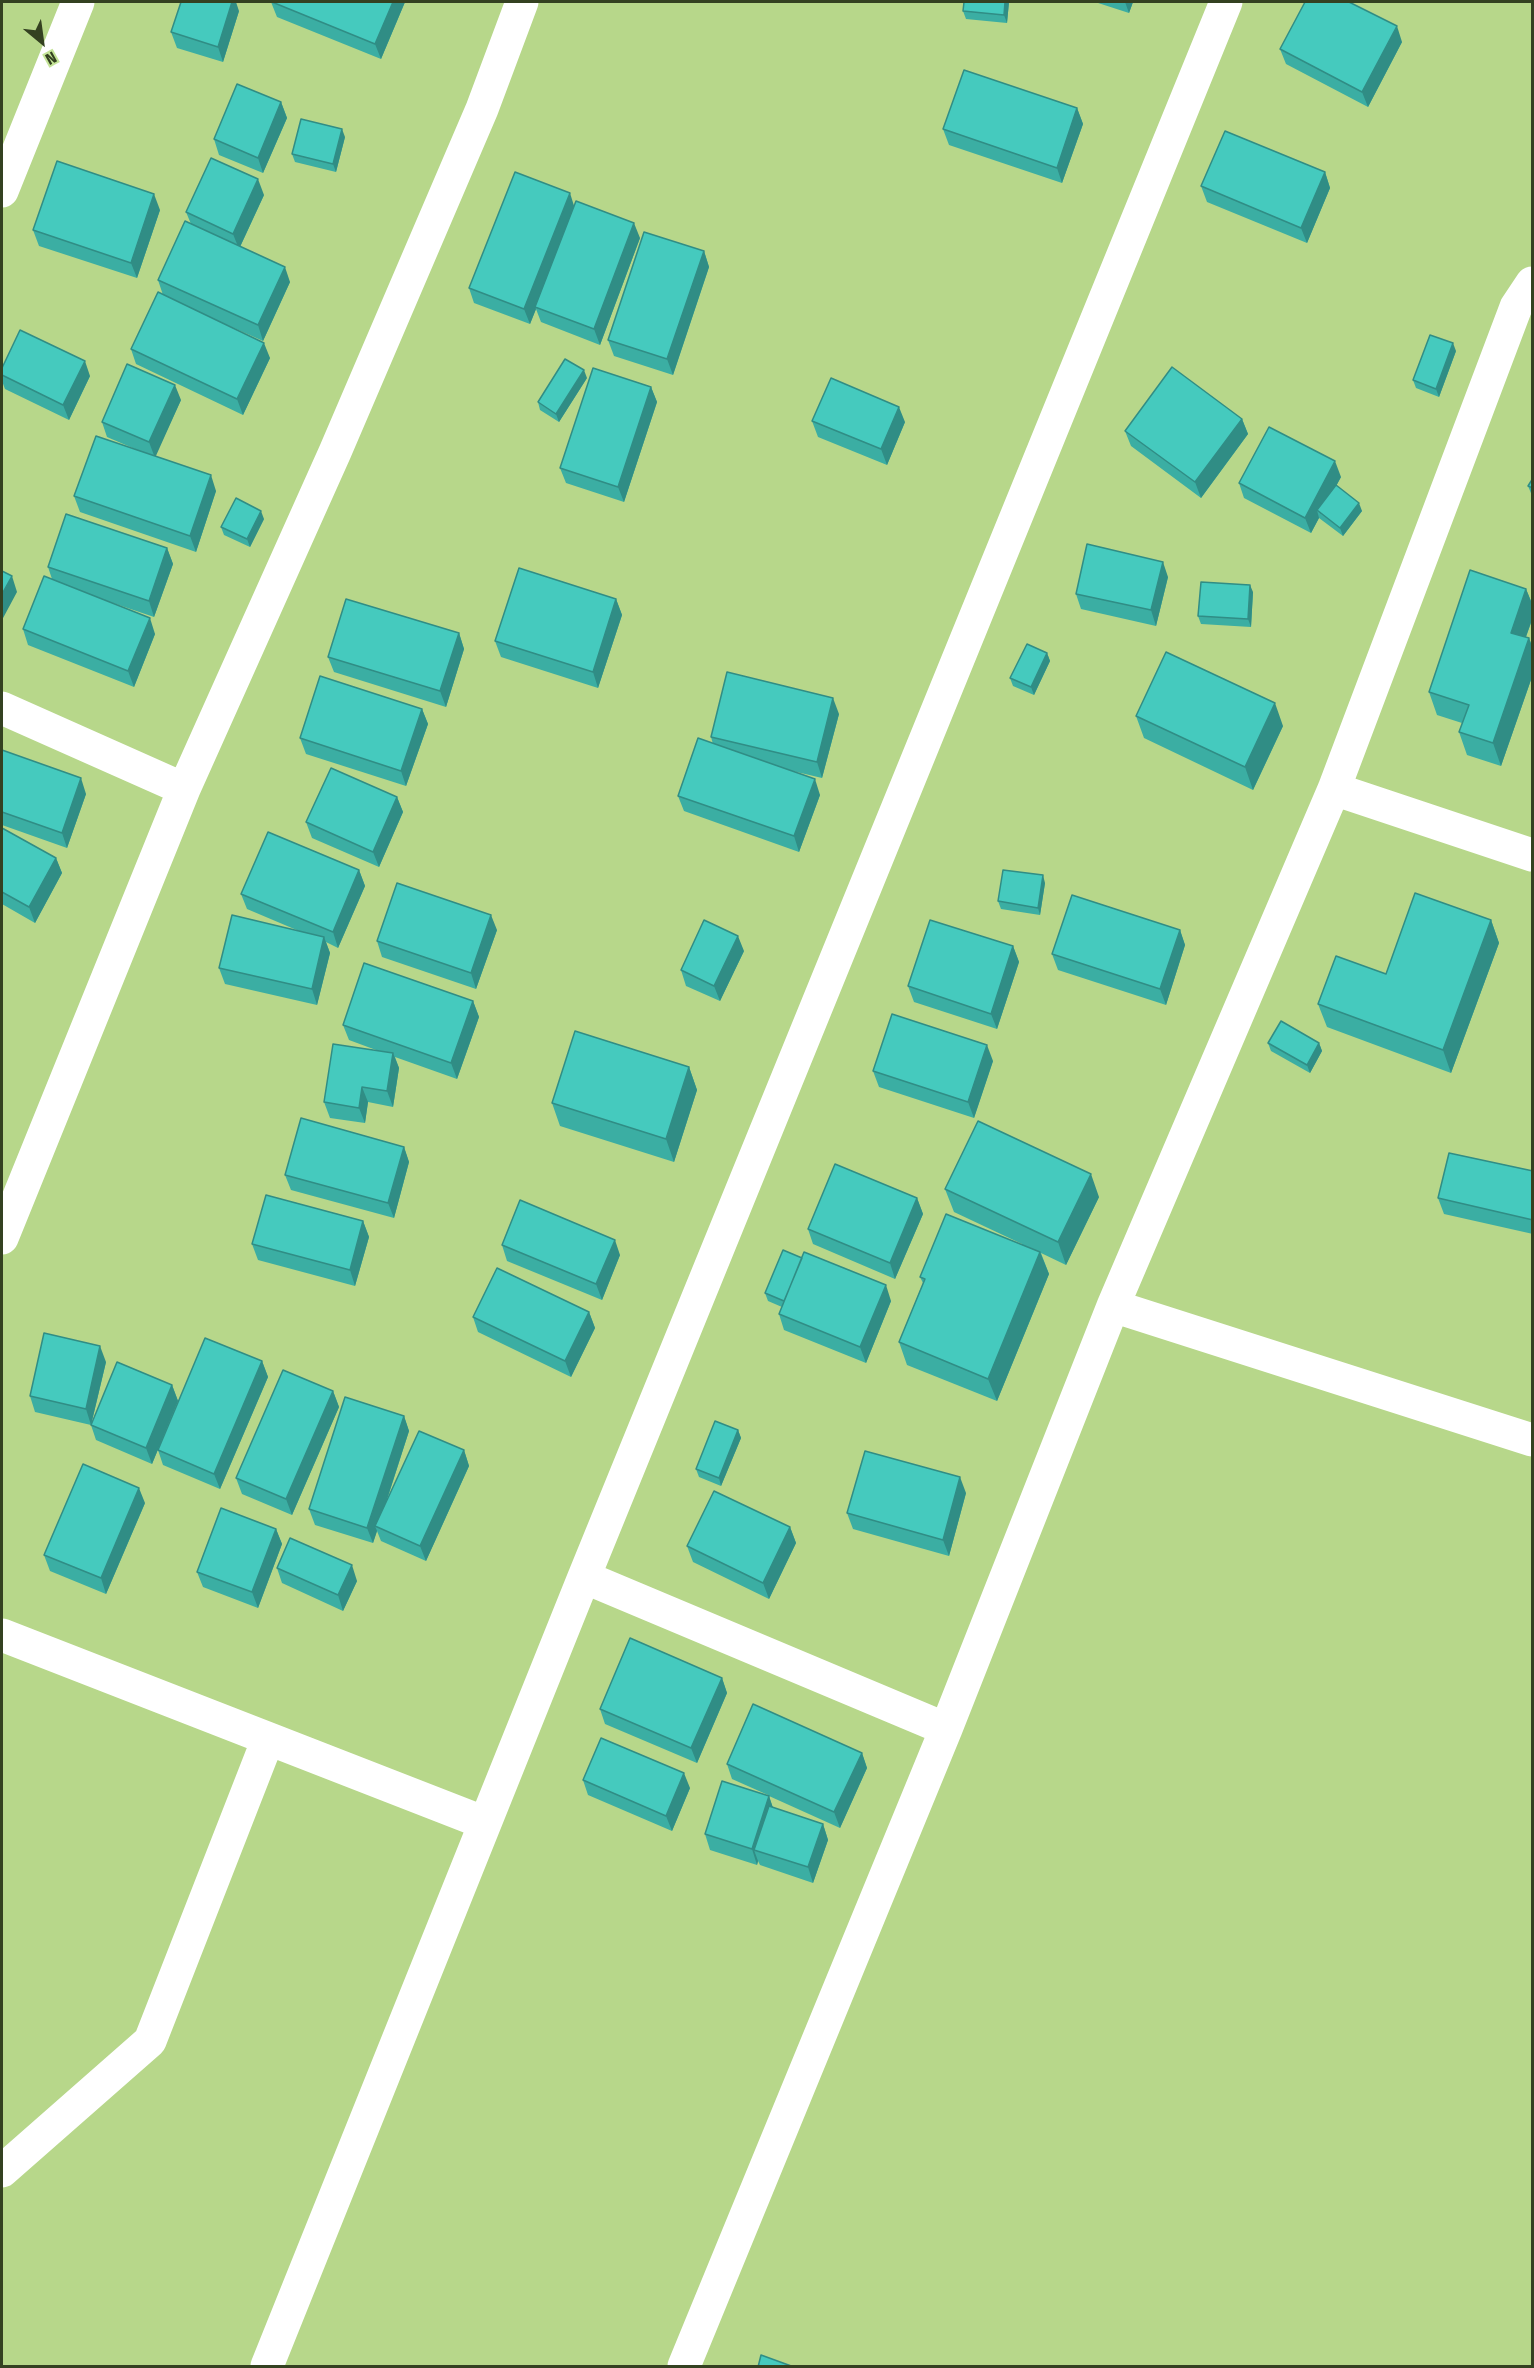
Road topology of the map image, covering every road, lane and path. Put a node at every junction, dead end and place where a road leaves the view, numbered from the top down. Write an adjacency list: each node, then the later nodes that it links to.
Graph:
1 (78, 2): 4 (street)
2 (522, 2): 7 (street)
3 (1226, 2): 13 (street)
4 (2, 191)
5 (1533, 283): 8 (street)
6 (2, 708): 7 (street)
7 (184, 789): 10 (street)
8 (1334, 789): 9 (street); 11 (street)
9 (1533, 855)
10 (2, 1238)
11 (1113, 1306): 12 (street); 15 (street)
12 (1533, 1440)
13 (584, 1576): 15 (street); 17 (street)
14 (2, 1635): 16 (street)
15 (946, 1729): 20 (street)
16 (268, 1739): 17 (street); 18 (street)
17 (485, 1823): 19 (street)
18 (2, 2171)
19 (267, 2367)
20 (684, 2367)

